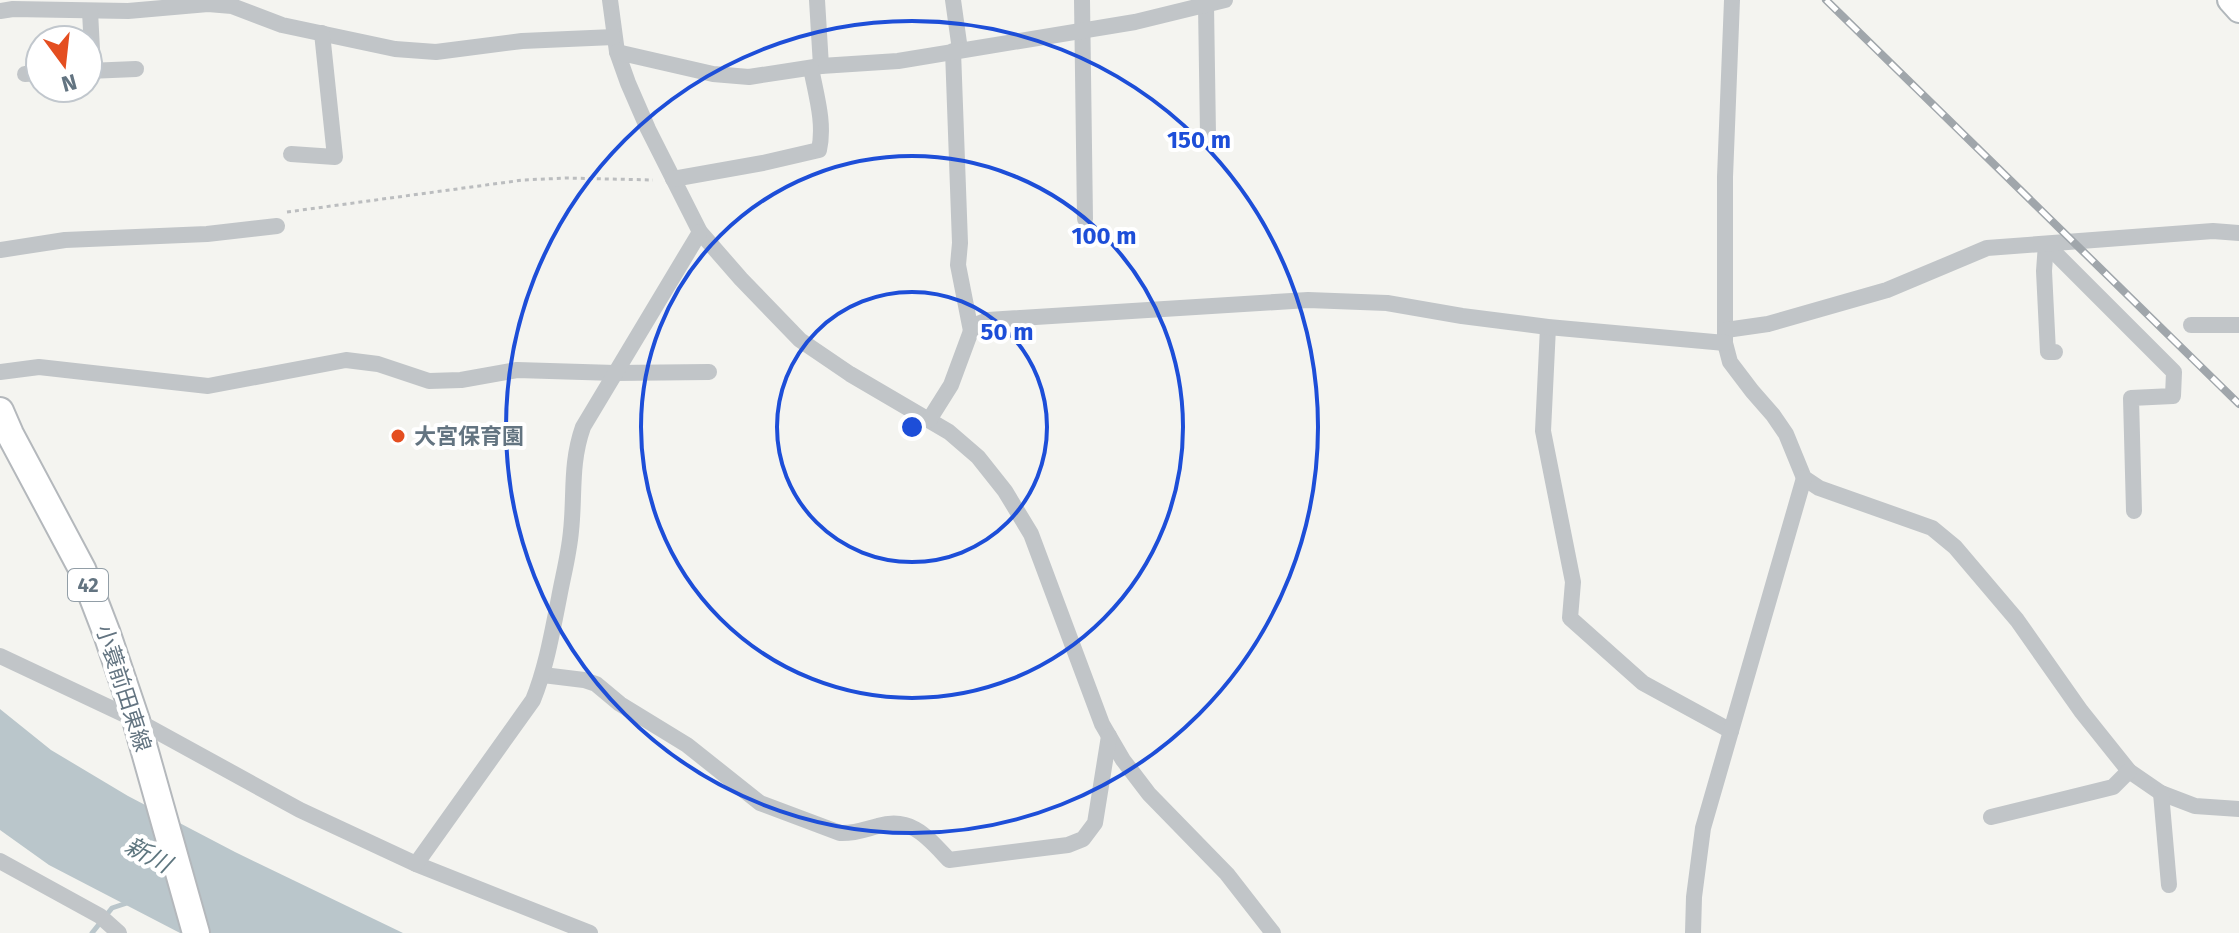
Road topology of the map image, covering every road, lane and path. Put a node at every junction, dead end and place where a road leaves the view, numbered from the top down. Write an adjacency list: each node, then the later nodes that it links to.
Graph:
1 (610, 0): 16 (street)
2 (817, 0): 18 (street)
3 (953, 0): 17 (street)
4 (1082, 0): 14 (street)
5 (1225, 0): 9 (street)
6 (1732, 0): 34 (street)
7 (2230, 0): 10 (street)
8 (1187, 5): 9 (street); 14 (street)
9 (1206, 5): 21 (street)
10 (2239, 10)
11 (0, 11): 12 (street)
12 (90, 11): 13 (street); 15 (street)
13 (90, 24)
14 (1082, 30): 17 (street); 24 (street)
15 (322, 33): 16 (street); 22 (street)
16 (616, 44): 18 (street); 23 (street)
17 (957, 50): 18 (street); 33 (street)
18 (816, 67): 23 (street)
19 (136, 69): 20 (street)
20 (104, 70)
21 (1208, 135)
22 (291, 154)
23 (673, 179): 25 (path); 26 (street)
24 (1085, 219)
25 (278, 220): 29 (street)
26 (700, 232): 38 (street); 40 (street)
27 (2239, 233): 28 (street)
28 (2046, 244): 34 (street); 35 (street); 42 (street)
29 (0, 250)
30 (2191, 325): 31 (street)
31 (2239, 325)
32 (1548, 327): 33 (street); 34 (street); 46 (street)
33 (971, 331): 40 (street)
34 (1725, 336): 41 (street)
35 (2055, 352)
36 (0, 372): 38 (street)
37 (709, 372): 38 (street)
38 (615, 373): 44 (street)
39 (0, 411): 45 (main road, 小蓑前田東線 / 42)
40 (929, 420): 47 (street)
41 (1804, 478): 46 (street); 48 (street)
42 (2134, 511)
43 (0, 656): 45 (street)
44 (543, 675): 47 (street); 53 (street)
45 (136, 720): 53 (street); 56 (main road, 小蓑前田東線 / 42)
46 (1731, 731): 59 (street)
47 (1109, 736): 58 (street)
48 (2129, 771): 49 (street); 51 (street)
49 (2161, 793): 50 (street); 54 (street)
50 (2239, 809)
51 (1991, 817)
52 (0, 861): 55 (street)
53 (416, 864): 57 (street)
54 (2169, 885)
55 (119, 933)
56 (196, 933)
57 (590, 933)
58 (1273, 933)
59 (1693, 933)

